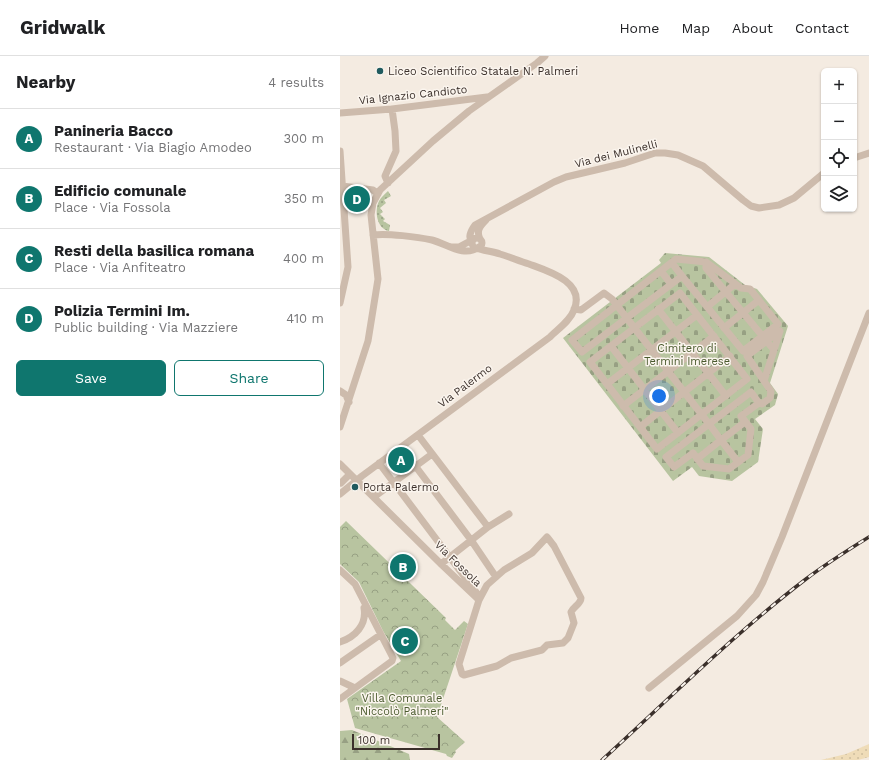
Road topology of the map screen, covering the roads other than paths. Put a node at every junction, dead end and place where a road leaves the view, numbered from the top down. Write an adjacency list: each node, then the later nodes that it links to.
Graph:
1 (539, 56): 3 (street)
2 (544, 56): 3 (street)
3 (532, 66): 4 (street)
4 (489, 97): 5 (street, Via Ignazio Candioto); 7 (street)
5 (465, 101): 6 (street, Via Ignazio Candioto); 7 (street)
6 (392, 109): 8 (street, Via Ignazio Candioto); 13 (street)
7 (469, 111): 13 (street)
8 (340, 113)
9 (340, 151): 14 (street)
10 (869, 153): 11 (street)
11 (857, 157)
12 (821, 176): 17 (street, Via dei Mulinelli)
13 (388, 183): 15 (street)
14 (342, 186): 15 (street); 27 (street)
15 (378, 194): 16 (street)
16 (373, 235): 18 (street); 55 (street)
17 (477, 244): 18 (street); 18 (street); 30 (street, Via Palermo)
18 (449, 247)
19 (706, 262): 20 (street); 24 (street); 25 (street)
20 (672, 263): 21 (street); 22 (street)
21 (661, 271): 23 (street); 28 (street)
22 (682, 276): 23 (street); 29 (street)
23 (671, 284): 35 (street)
24 (735, 284): 25 (street); 26 (street)
25 (726, 292): 29 (street); 32 (street)
26 (759, 300): 32 (street); 40 (street)
27 (340, 303)
28 (618, 305): 30 (street); 35 (street); 35 (street)
29 (707, 307): 37 (street)
30 (574, 309): 65 (street, Via Palermo)
31 (658, 309): 34 (street); 36 (street); 38 (street)
32 (743, 312): 37 (street); 40 (street)
33 (869, 313): 94 (street)
34 (697, 315): 38 (street); 39 (street)
35 (627, 318): 36 (street)
36 (635, 328): 41 (street); 42 (street)
37 (724, 328): 40 (street)
38 (675, 331): 42 (street); 44 (street)
39 (714, 336): 44 (street); 45 (street)
40 (764, 339): 43 (street); 43 (street); 49 (street)
41 (611, 346): 46 (street); 50 (street)
42 (652, 350): 46 (street); 47 (street)
43 (774, 350): 49 (street)
44 (692, 353): 47 (street); 48 (street)
45 (730, 356): 48 (street); 54 (street)
46 (628, 368): 50 (street); 51 (street)
47 (668, 371): 51 (street); 53 (street)
48 (708, 373): 53 (street); 54 (street)
49 (764, 381): 56 (street)
50 (607, 384): 57 (street)
51 (644, 390): 57 (street); 58 (street)
52 (340, 391): 55 (street)
53 (684, 392): 58 (street); 59 (street)
54 (726, 396): 59 (street)
55 (349, 402): 63 (street)
56 (759, 403): 60 (street); 61 (street)
57 (623, 406): 62 (street)
58 (661, 411): 62 (street); 64 (street)
59 (702, 414): 61 (street); 64 (street)
60 (745, 422): 66 (street); 70 (street)
61 (709, 424): 66 (street); 69 (street)
62 (640, 427): 64 (street)
63 (340, 428)
64 (678, 433)
65 (418, 435): 67 (street, Via Palermo); 68 (street)
66 (721, 440): 69 (street); 70 (street)
67 (401, 447): 71 (street, Via Palermo); 73 (street)
68 (432, 454): 73 (street); 81 (street)
69 (697, 459): 70 (street)
70 (738, 462)
71 (379, 463): 75 (street, Via Palermo); 76 (street)
72 (340, 464): 74 (street, Via Fossola)
73 (415, 467): 76 (street); 82 (street)
74 (350, 474): 75 (street, Via Fossola); 77 (street)
75 (357, 480): 77 (street, Via Palermo); 79 (street, Via Fossola)
76 (394, 482): 79 (street); 83 (street)
77 (342, 485): 78 (street)
78 (340, 494)
79 (374, 497): 84 (street, Via Fossola)
80 (509, 514): 81 (street)
81 (488, 527): 82 (street)
82 (471, 540): 83 (street); 86 (street)
83 (450, 556): 84 (street); 87 (street)
84 (441, 564): 87 (street, Via Fossola)
85 (340, 570): 88 (street)
86 (496, 576): 87 (street); 87 (street, Via Fossola)
87 (480, 599)
88 (364, 604): 89 (street); 90 (street)
89 (380, 635): 91 (street); 93 (street)
90 (340, 642)
91 (340, 663)
92 (340, 681): 93 (street)
93 (355, 688): 95 (street)
94 (649, 688)
95 (340, 699)

